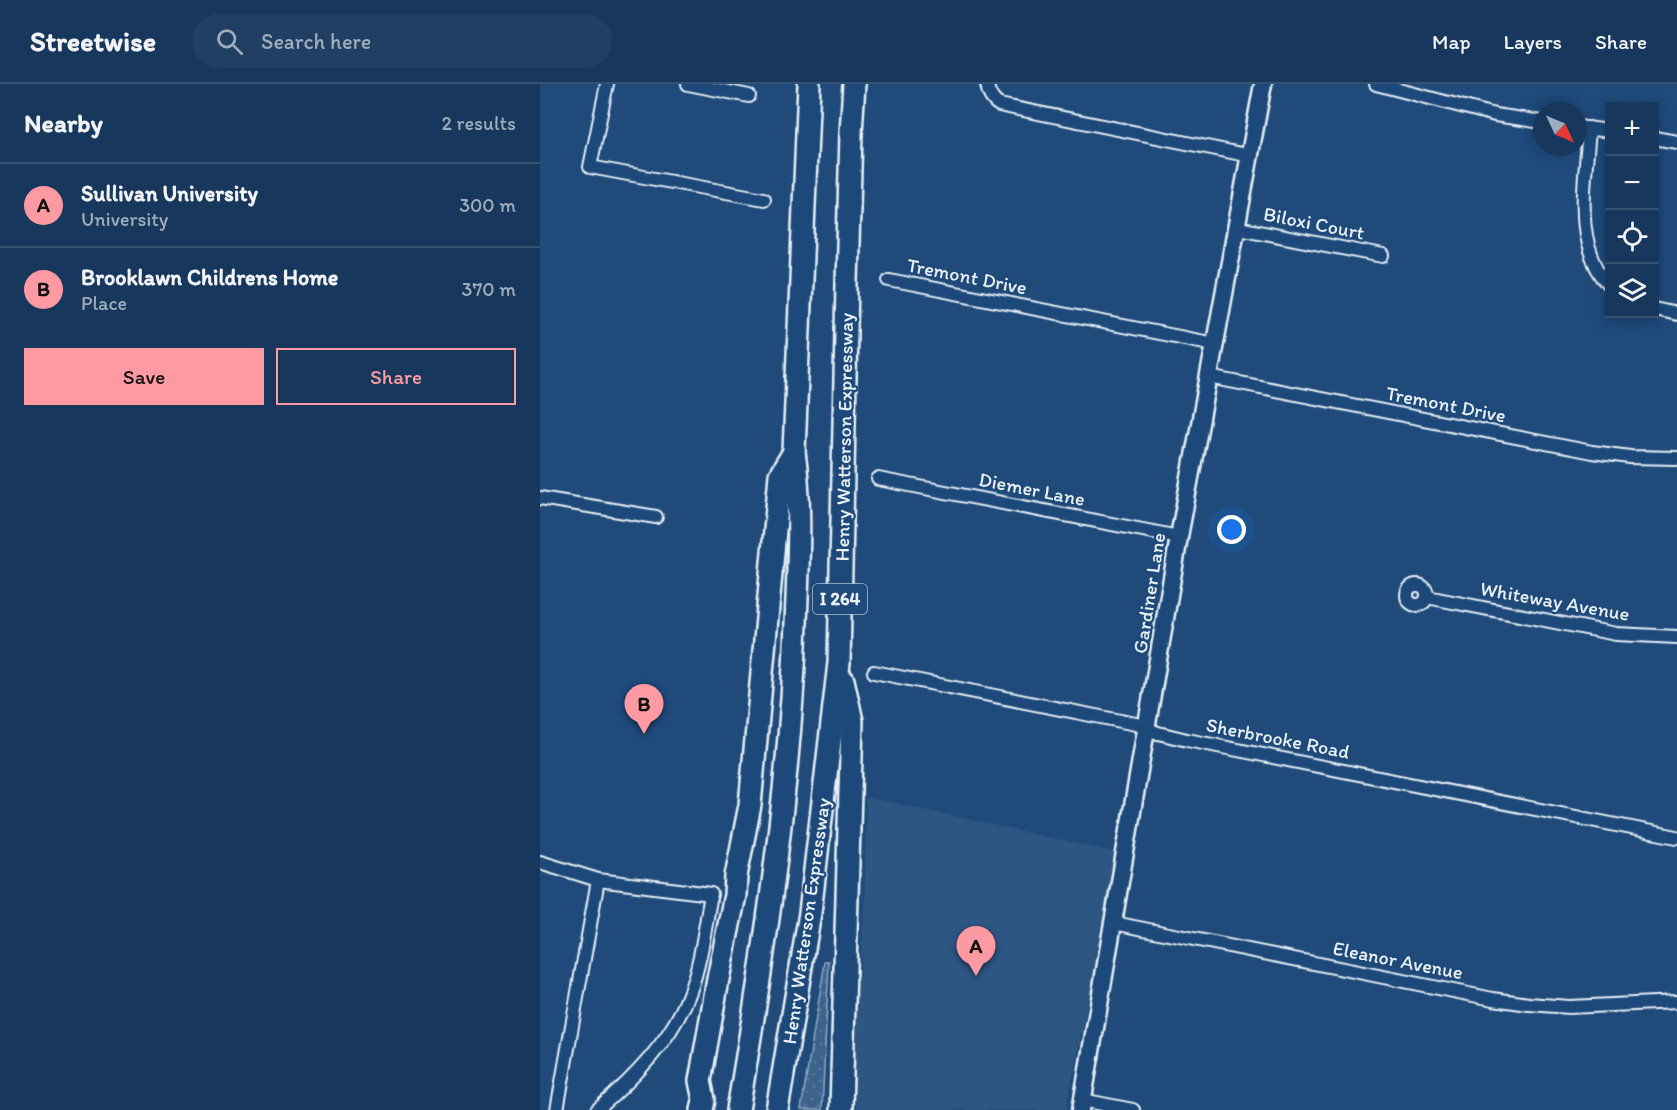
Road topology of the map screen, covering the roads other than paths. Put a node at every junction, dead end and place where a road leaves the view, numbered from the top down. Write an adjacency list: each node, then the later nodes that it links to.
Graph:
1 (607, 84): 16 (street)
2 (688, 84): 8 (street)
3 (809, 84): 25 (highway, Henry Watterson Expressway / I 264)
4 (854, 84): 33 (highway, Henry Watterson Expressway / I 264)
5 (987, 84): 14 (street)
6 (1263, 84): 14 (main road, Gardiner Lane)
7 (1376, 84): 9 (street)
8 (749, 96)
9 (1533, 120)
10 (1587, 128): 11 (street)
11 (1605, 130)
12 (1659, 139): 13 (street)
13 (1677, 142)
14 (1251, 156): 17 (main road, Gardiner Lane)
15 (1584, 156): 20 (street)
16 (764, 199)
17 (1238, 228): 18 (street, Biloxi Court); 23 (main road, Gardiner Lane)
18 (1383, 256)
19 (889, 280): 23 (street, Tremont Drive)
20 (1605, 280)
21 (1659, 310): 22 (street)
22 (1677, 314)
23 (1215, 344): 24 (main road, Gardiner Lane)
24 (1209, 376): 26 (street, Tremont Drive); 30 (main road, Gardiner Lane)
25 (794, 452): 41 (highway); 48 (highway, Henry Watterson Expressway / I 264)
26 (1677, 458)
27 (878, 479): 30 (street, Diemer Lane)
28 (540, 498): 29 (street)
29 (656, 517)
30 (1179, 537): 35 (main road, Gardiner Lane)
31 (1427, 597): 32 (street, Whiteway Avenue)
32 (1677, 637)
33 (839, 663): 43 (highway); 49 (highway, Henry Watterson Expressway / I 264)
34 (874, 672): 35 (street, Sherbrooke Road)
35 (1148, 729): 36 (street, Sherbrooke Road); 39 (main road, Gardiner Lane)
36 (1677, 837)
37 (540, 862): 38 (street)
38 (598, 880): 44 (street); 45 (street)
39 (1114, 922): 40 (street, Eleanor Avenue); 42 (main road, Gardiner Lane)
40 (1677, 1002)
41 (700, 1081): 46 (highway); 47 (highway)
42 (1082, 1105): 50 (street)
43 (842, 1109)
44 (557, 1110)
45 (597, 1110)
46 (688, 1110)
47 (702, 1110)
48 (738, 1110)
49 (777, 1110)
50 (1133, 1110)

